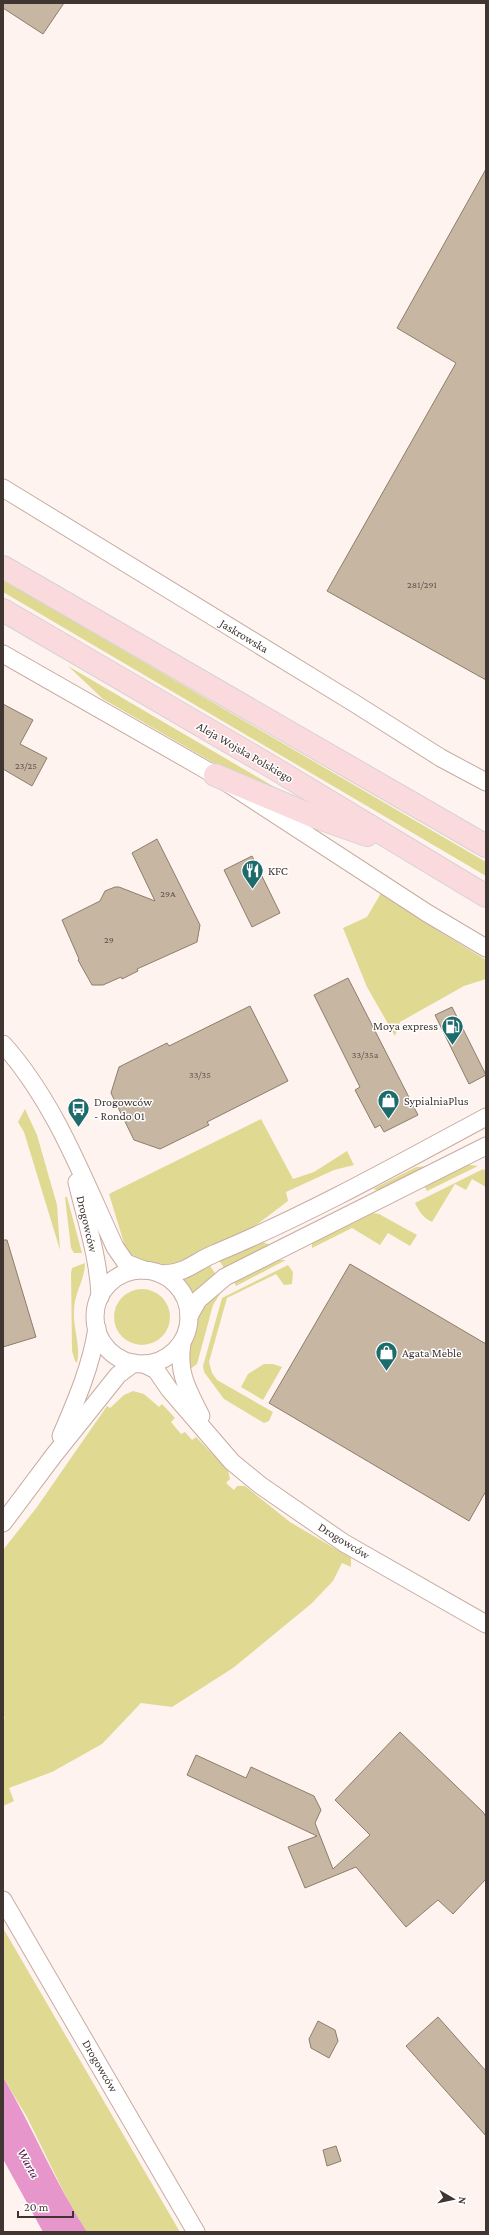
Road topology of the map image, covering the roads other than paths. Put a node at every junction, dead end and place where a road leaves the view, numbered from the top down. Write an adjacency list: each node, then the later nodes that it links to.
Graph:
1 (3, 488): 6 (street, Jaskrowska)
2 (3, 566): 7 (main road)
3 (3, 610): 8 (main road, Aleja Wojska Polskiego)
4 (3, 654): 5 (street)
5 (215, 775): 8 (main road); 10 (street)
6 (486, 782)
7 (486, 846)
8 (410, 850): 9 (main road, Aleja Wojska Polskiego)
9 (486, 896)
10 (486, 948)
11 (3, 1044): 14 (street, Drogowców)
12 (486, 1117): 16 (street)
13 (486, 1146): 18 (street)
14 (69, 1151): 15 (street, Drogowców); 17 (street, Drogowców)
15 (144, 1270): 16 (street); 17 (street)
16 (161, 1274): 18 (street)
17 (100, 1297): 19 (street)
18 (190, 1316): 20 (street)
19 (97, 1328): 21 (street); 23 (street)
20 (182, 1343): 21 (street); 22 (street, Drogowców)
21 (139, 1364): 22 (street, Drogowców); 23 (street)
22 (214, 1442): 25 (street, Drogowców)
23 (54, 1455): 24 (street)
24 (3, 1523)
25 (486, 1624)
26 (3, 1900): 27 (street, Drogowców)
27 (196, 2232)

